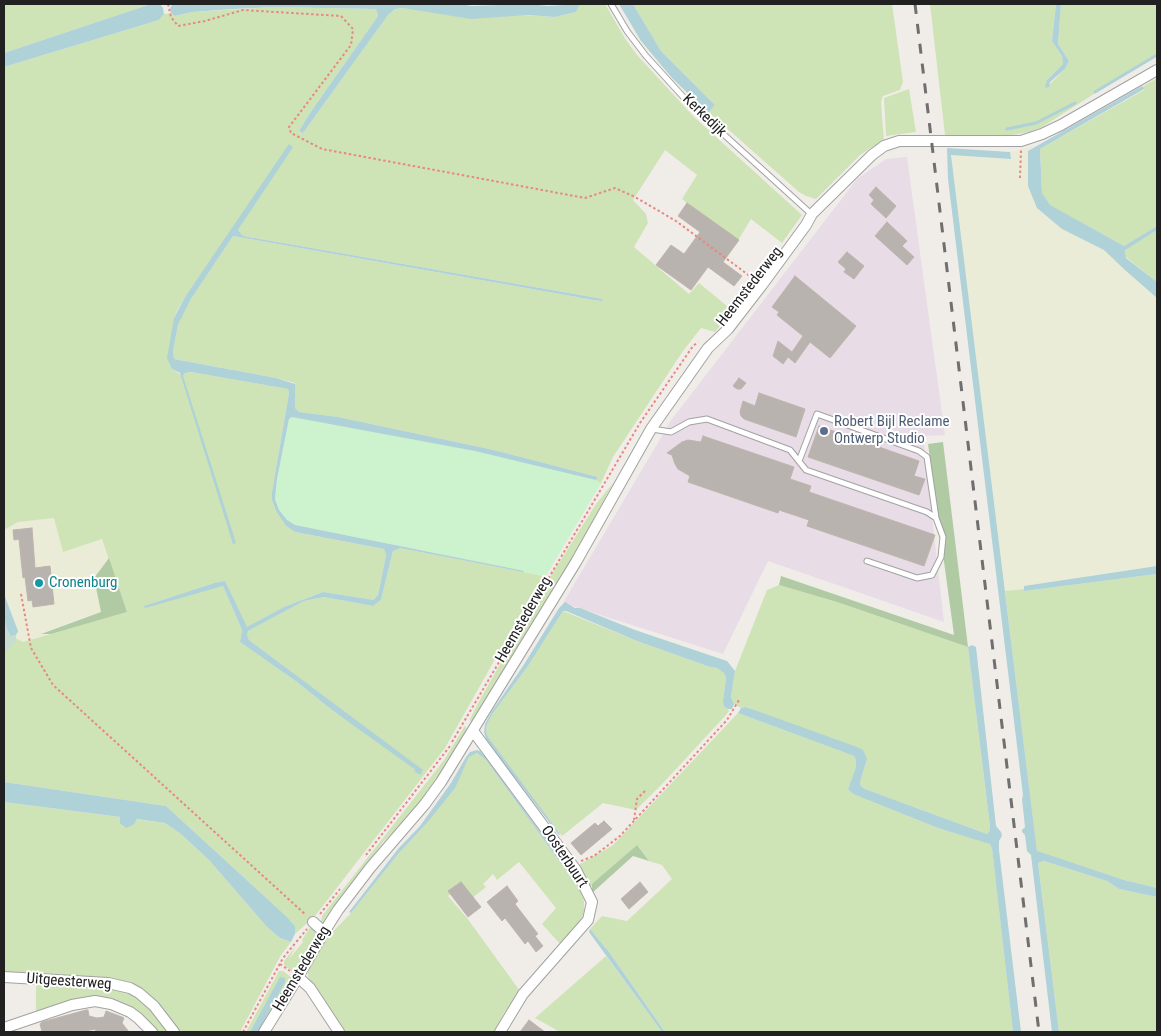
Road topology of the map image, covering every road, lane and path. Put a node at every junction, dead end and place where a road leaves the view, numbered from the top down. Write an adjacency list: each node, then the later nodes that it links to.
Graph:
1 (168, 4): 7 (path)
2 (611, 4): 6 (lane, Kerkedijk)
3 (1157, 70): 4 (street, Heemstederweg)
4 (1021, 141): 5 (path); 6 (street, Heemstederweg)
5 (1020, 178)
6 (810, 212): 7 (street, Heemstederweg)
7 (759, 283): 9 (street, Heemstederweg)
8 (700, 341): 18 (path, Heemstederweg)
9 (651, 429): 10 (lane); 15 (street, Heemstederweg)
10 (799, 461): 11 (lane); 11 (lane)
11 (936, 518): 12 (lane)
12 (866, 561)
13 (21, 594): 21 (path)
14 (739, 700): 17 (path)
15 (473, 731): 19 (street, Oosterbuurt); 22 (street, Heemstederweg)
16 (646, 790): 17 (path)
17 (634, 820): 19 (path)
18 (365, 857)
19 (572, 866): 31 (street, Oosterbuurt)
20 (341, 887): 21 (path, Heemstederweg)
21 (313, 922): 22 (street); 28 (path, Heemstederweg)
22 (324, 932): 23 (street, Heemstederweg)
23 (298, 977): 29 (street, Heemstederweg); 30 (street)
24 (4, 978): 27 (street, Uitgeesterweg)
25 (4, 1028): 26 (street)
26 (152, 1032)
27 (174, 1032)
28 (243, 1032)
29 (264, 1032)
30 (339, 1032)
31 (500, 1032)

